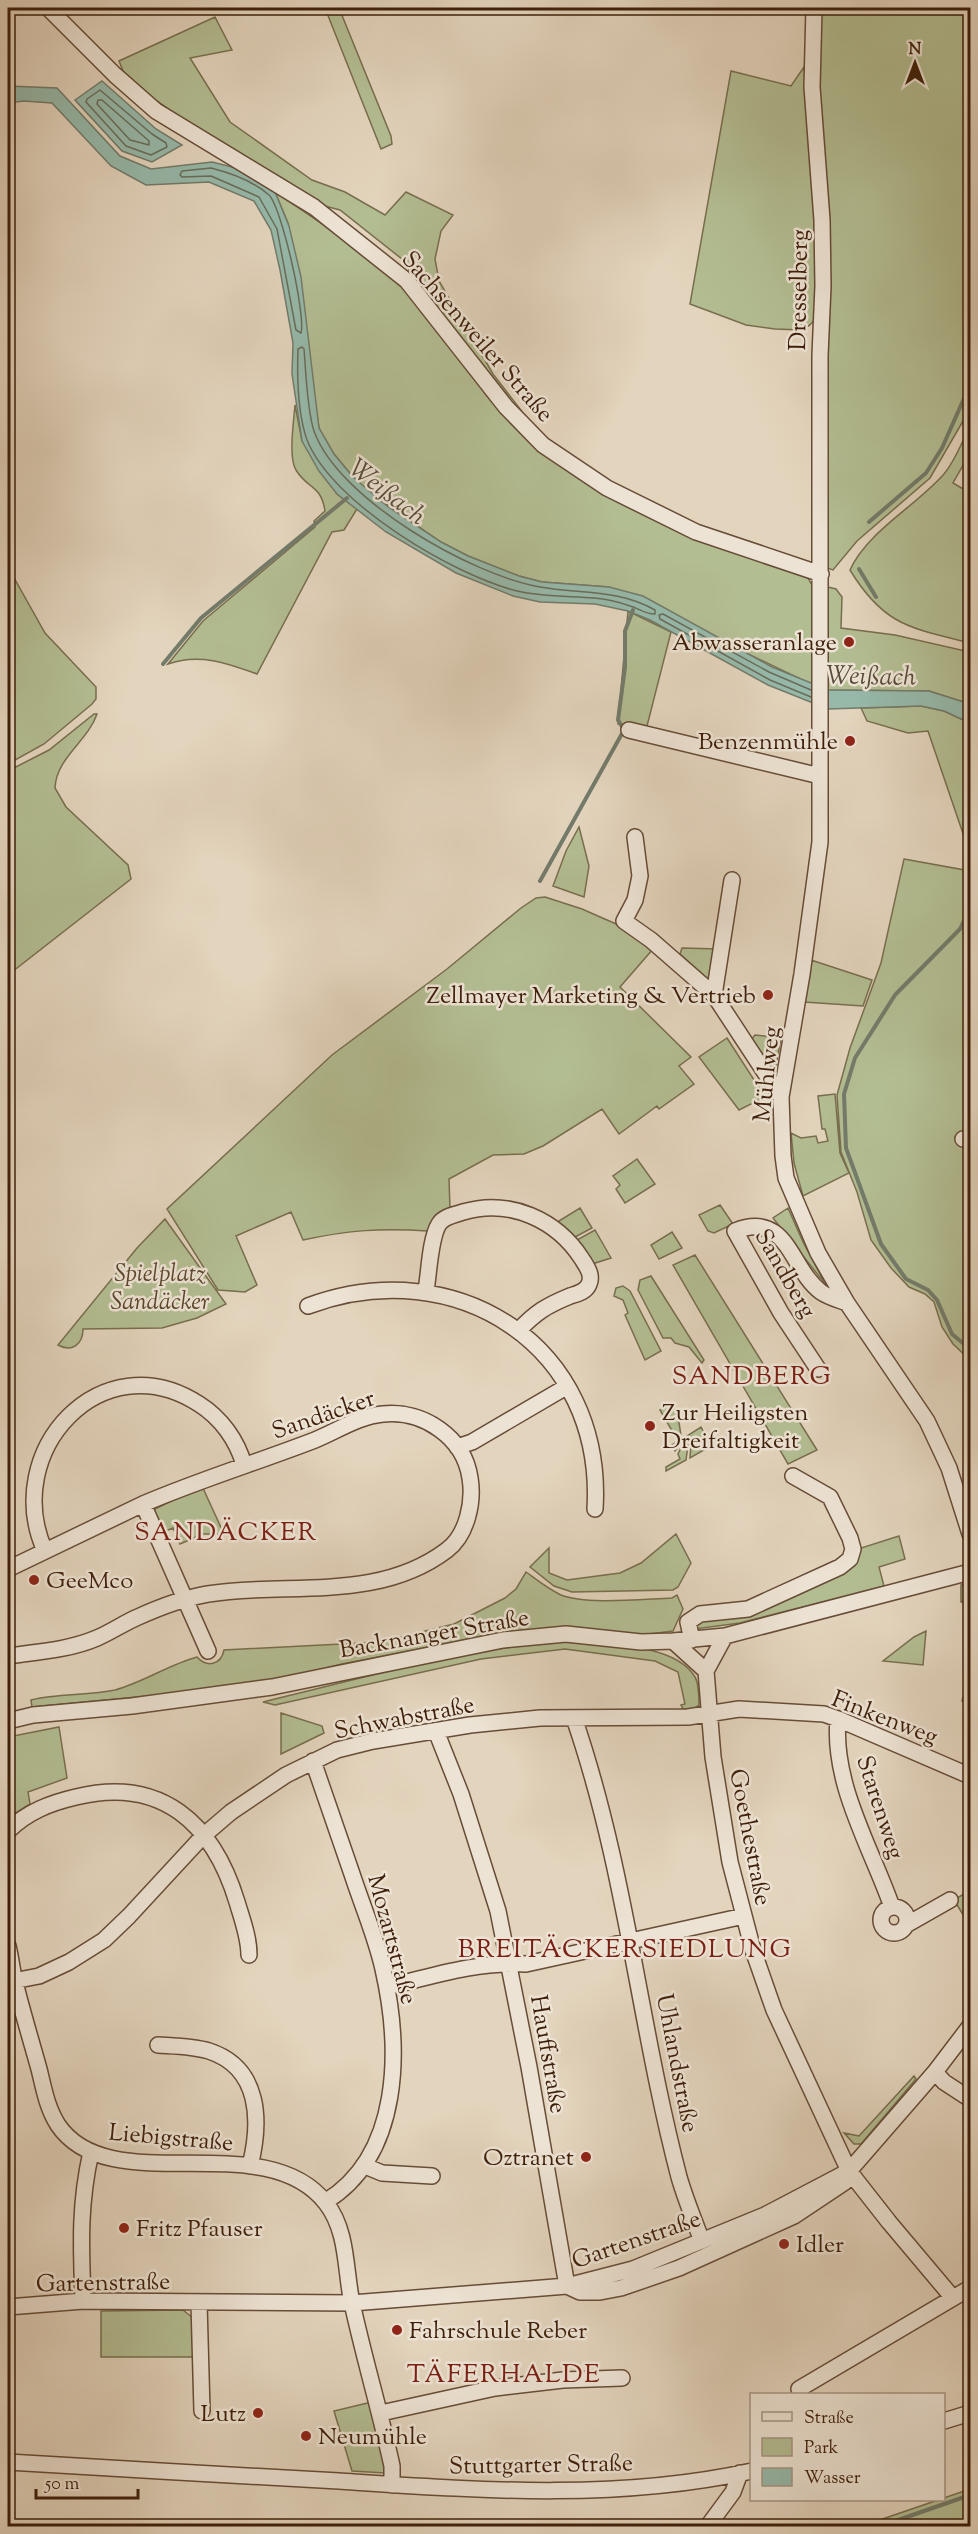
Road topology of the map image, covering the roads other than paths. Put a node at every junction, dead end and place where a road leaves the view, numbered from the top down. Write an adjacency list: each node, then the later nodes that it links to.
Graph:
1 (48, 8): 3 (street, Sachsenweiler Straße)
2 (814, 8): 3 (street, Dresselberg)
3 (821, 574): 5 (street, Mühlweg)
4 (629, 730): 5 (street)
5 (820, 776): 9 (street, Mühlweg)
6 (635, 837): 8 (street)
7 (732, 880): 8 (street)
8 (714, 995): 9 (street)
9 (781, 1097): 11 (street, Mühlweg)
10 (426, 1291): 12 (street); 13 (street); 13 (street)
11 (847, 1303): 14 (street, Sandberg); 21 (street, Mühlweg)
12 (308, 1306)
13 (518, 1331): 15 (street)
14 (818, 1369)
15 (566, 1387): 16 (street); 20 (street)
16 (457, 1447): 17 (street, Sandäcker); 25 (street, Sandäcker)
17 (244, 1465): 19 (street, Sandäcker); 22 (street)
18 (793, 1476): 27 (street)
19 (143, 1504): 22 (street, Sandäcker); 25 (street)
20 (595, 1509)
21 (970, 1534)
22 (45, 1551): 23 (street, Sandäcker)
23 (8, 1569)
24 (970, 1572): 26 (street, Backnanger Straße)
25 (185, 1599): 29 (street); 30 (street, Sandäcker)
26 (725, 1636): 27 (street, Backnanger Straße); 31 (street)
27 (692, 1640): 28 (street, Backnanger Straße)
28 (673, 1641): 31 (street); 35 (street, Backnanger Straße)
29 (208, 1651)
30 (8, 1656)
31 (705, 1671): 32 (street, Goethestraße)
32 (709, 1715): 33 (street, Schwabstraße); 34 (street, Finkenweg); 43 (street, Goethestraße)
33 (574, 1718): 36 (street, Schwabstraße); 45 (street, Uhlandstraße)
34 (838, 1719): 38 (street, Finkenweg); 42 (street, Starenweg)
35 (8, 1721)
36 (436, 1731): 37 (street, Schwabstraße); 48 (street, Hauffstraße)
37 (313, 1761): 40 (street, Schwabstraße); 50 (street, Mozartstraße)
38 (970, 1776)
39 (8, 1831): 40 (street)
40 (202, 1836): 47 (street); 49 (street, Schwabstraße)
41 (950, 1900): 44 (street)
42 (892, 1906): 44 (street, Starenweg); 44 (street)
43 (744, 1916): 45 (street); 58 (street, Goethestraße)
44 (906, 1925)
45 (631, 1942): 48 (street); 61 (street, Uhlandstraße)
46 (8, 1946): 49 (street, Liebigstraße)
47 (249, 1955)
48 (509, 1963): 50 (street); 62 (street, Hauffstraße)
49 (11, 1981): 55 (street, Liebigstraße)
50 (387, 1988): 57 (street, Mozartstraße)
51 (970, 2026): 53 (street, Gartenstraße)
52 (158, 2045): 56 (street)
53 (935, 2072): 54 (street); 58 (street, Gartenstraße)
54 (970, 2099)
55 (91, 2152): 56 (street, Liebigstraße); 65 (street)
56 (250, 2166): 60 (street, Liebigstraße)
57 (365, 2166): 59 (street); 60 (street, Mozartstraße)
58 (849, 2171): 61 (street, Gartenstraße); 62 (street); 64 (street, Goethestraße)
59 (432, 2176)
60 (325, 2202): 66 (street, Liebigstraße)
61 (702, 2241): 62 (street, Gartenstraße)
62 (567, 2286): 66 (street, Gartenstraße)
63 (970, 2288): 64 (street)
64 (953, 2298): 70 (street)
65 (83, 2301): 67 (street, Gartenstraße); 68 (street, Gartenstraße)
66 (352, 2302): 67 (street, Gartenstraße); 72 (street)
67 (199, 2303): 71 (street, Gartenstraße)
68 (8, 2307)
69 (622, 2378): 72 (street)
70 (798, 2389)
71 (202, 2411)
72 (381, 2413): 77 (street)
73 (970, 2413): 74 (street)
74 (945, 2421)
75 (8, 2462): 77 (street, Stuttgarter Straße)
76 (746, 2472): 77 (street, Stuttgarter Straße); 78 (street)
77 (392, 2485)
78 (708, 2526)

